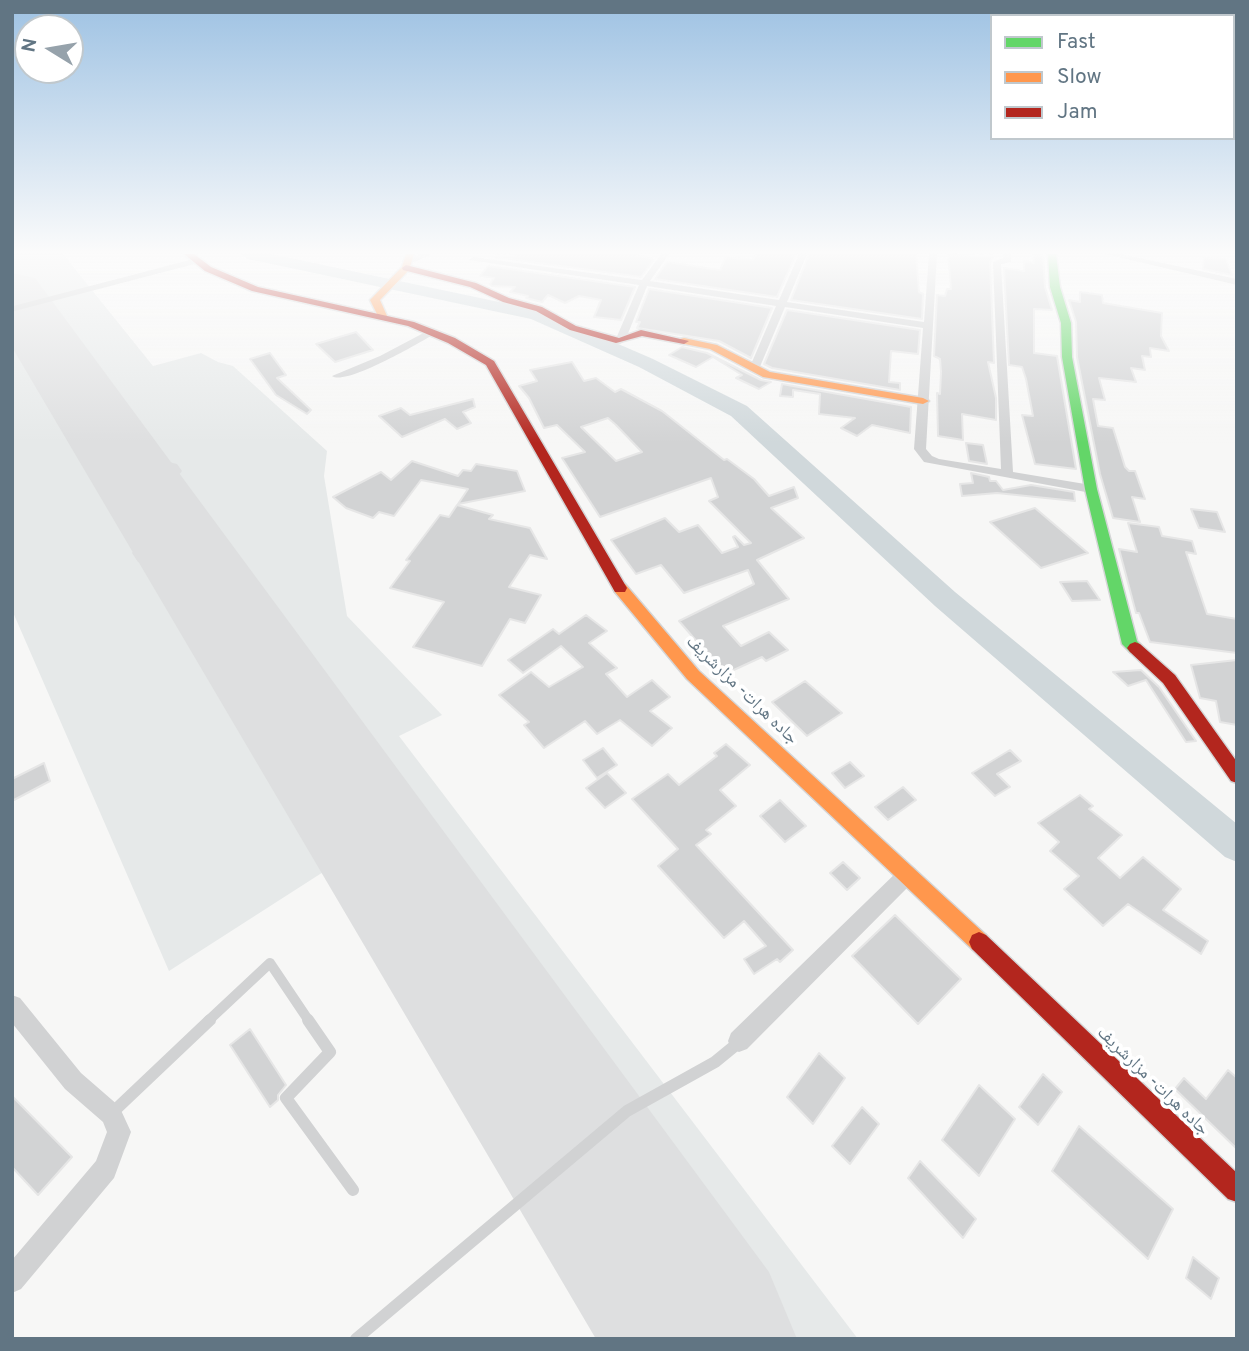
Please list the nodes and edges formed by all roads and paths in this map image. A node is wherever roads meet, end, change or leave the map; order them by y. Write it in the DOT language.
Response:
graph roads {
  1 [pos="386,317"];
  2 [pos="553,317"];
  3 [pos="630,317"];
  4 [pos="774,317"];
  5 [pos="864,317"];
  6 [pos="929,317"];
  7 [pos="1000,317"];
  8 [pos="1064,317"];
  9 [pos="928,326"];
  10 [pos="433,331"];
  11 [pos="620,341"];
  12 [pos="754,369"];
  13 [pos="337,376"];
  14 [pos="923,401"];
  15 [pos="1007,475"];
  16 [pos="1091,489"];
  17 [pos="1237,776"];
  18 [pos="908,874"];
  19 [pos="12,1006"];
  20 [pos="739,1041"];
  21 [pos="111,1114"];
  22 [pos="353,1190"];
  23 [pos="1237,1190"];
  24 [pos="12,1280"];
  25 [pos="356,1339"];
  1 -- 10 [label="main road, جاده هرات- مزارشریف"];
  2 -- 11 [label="main road"];
  3 -- 11 [label="street"];
  4 -- 12 [label="street"];
  5 -- 9 [label="street"];
  6 -- 9 [label="street"];
  7 -- 15 [label="street"];
  8 -- 16 [label="main road"];
  9 -- 14 [label="street"];
  10 -- 13 [label="street"];
  10 -- 18 [label="main road, جاده هرات- مزارشریف"];
  11 -- 12 [label="main road"];
  12 -- 14 [label="main road"];
  14 -- 15 [label="street"];
  15 -- 16 [label="street"];
  16 -- 17 [label="main road"];
  18 -- 20 [label="street"];
  18 -- 23 [label="main road, جاده هرات- مزارشریف"];
  19 -- 21 [label="street"];
  20 -- 25 [label="lane"];
  21 -- 22 [label="lane"];
  21 -- 24 [label="street"];
}
